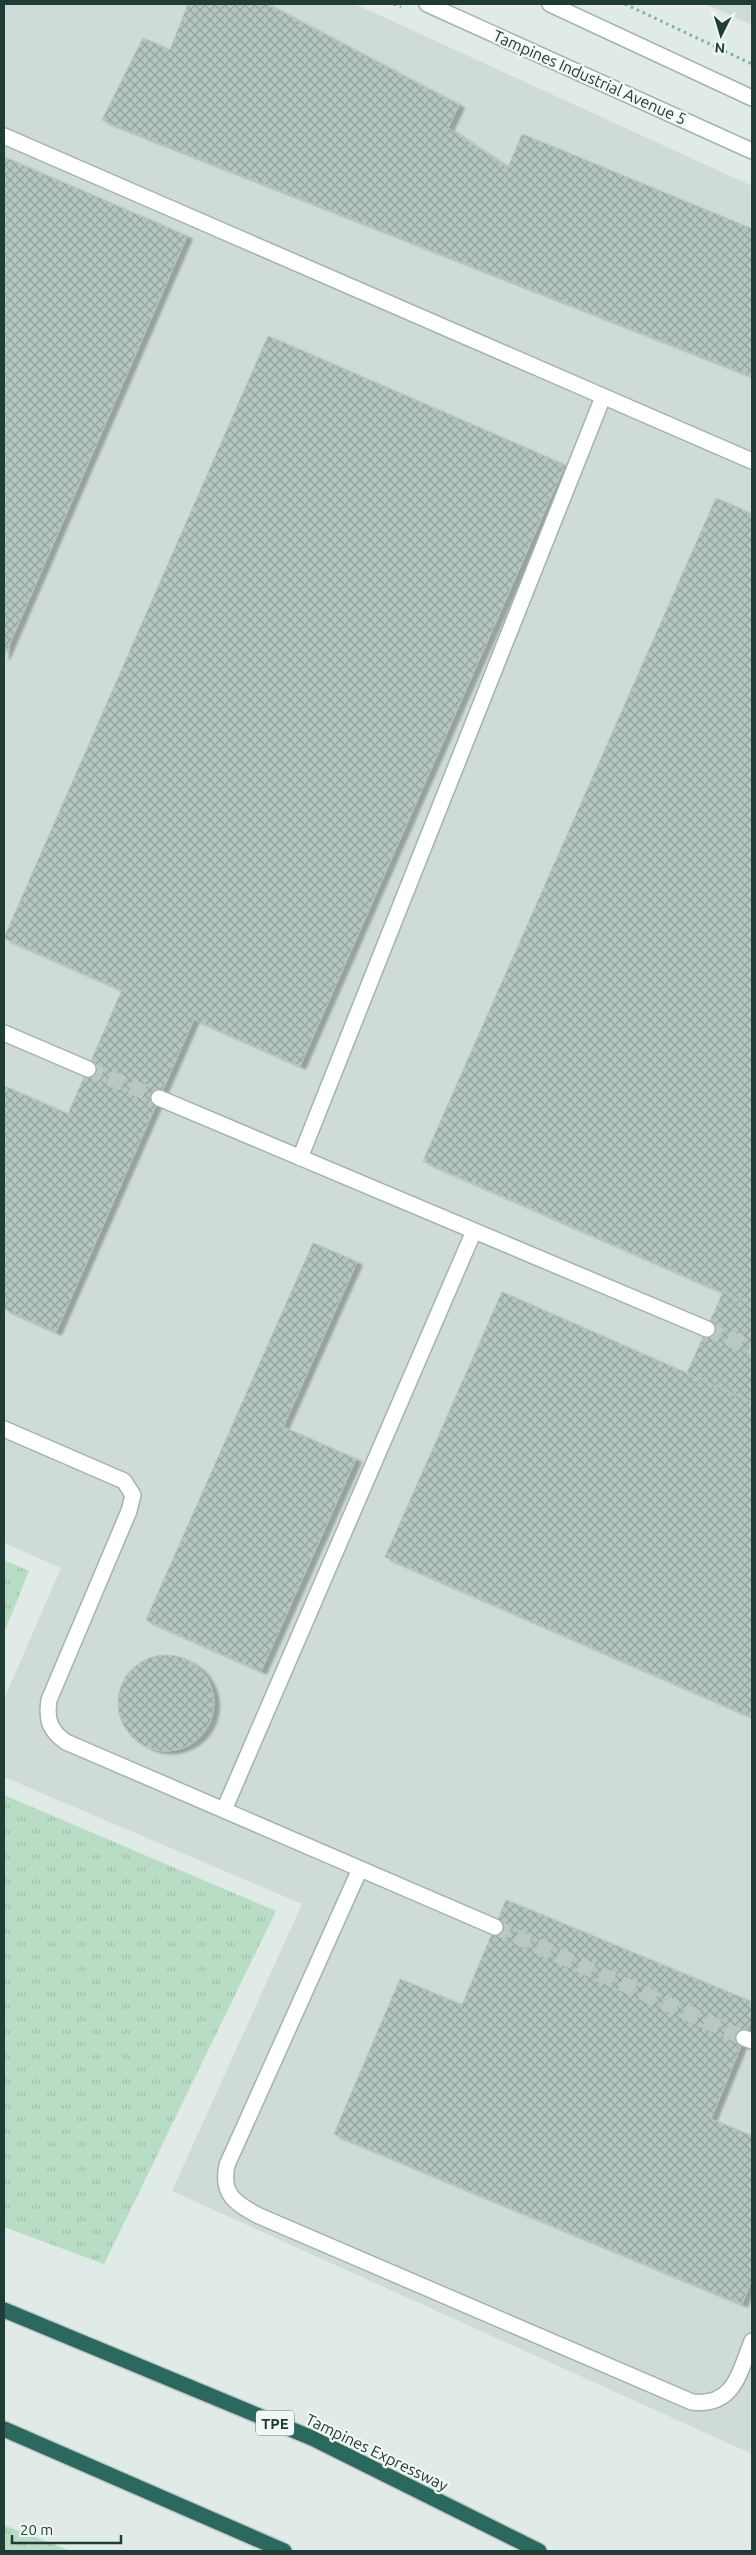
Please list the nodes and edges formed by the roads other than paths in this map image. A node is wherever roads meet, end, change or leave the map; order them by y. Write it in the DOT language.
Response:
graph roads {
  1 [pos="427,4"];
  2 [pos="550,4"];
  3 [pos="752,98"];
  4 [pos="4,136"];
  5 [pos="752,151"];
  6 [pos="603,397"];
  7 [pos="752,461"];
  8 [pos="4,1033"];
  9 [pos="88,1069"];
  10 [pos="159,1098"];
  11 [pos="300,1158"];
  12 [pos="474,1231"];
  13 [pos="707,1329"];
  14 [pos="4,1428"];
  15 [pos="224,1810"];
  16 [pos="360,1869"];
  17 [pos="495,1927"];
  18 [pos="4,2310"];
  19 [pos="752,2341"];
  20 [pos="4,2429"];
  21 [pos="284,2551"];
  22 [pos="539,2551"];
  1 -- 5 [label="street, Tampines Industrial Avenue 5"];
  2 -- 3 [label="street"];
  4 -- 6 [label="street"];
  6 -- 7 [label="street"];
  6 -- 11 [label="street"];
  8 -- 9 [label="street"];
  10 -- 11 [label="street"];
  11 -- 12 [label="street"];
  12 -- 13 [label="street"];
  12 -- 15 [label="street"];
  14 -- 15 [label="street"];
  15 -- 16 [label="street"];
  16 -- 17 [label="street"];
  16 -- 19 [label="street"];
  18 -- 22 [label="highway, Tampines Expressway / TPE"];
  20 -- 21 [label="highway"];
}
